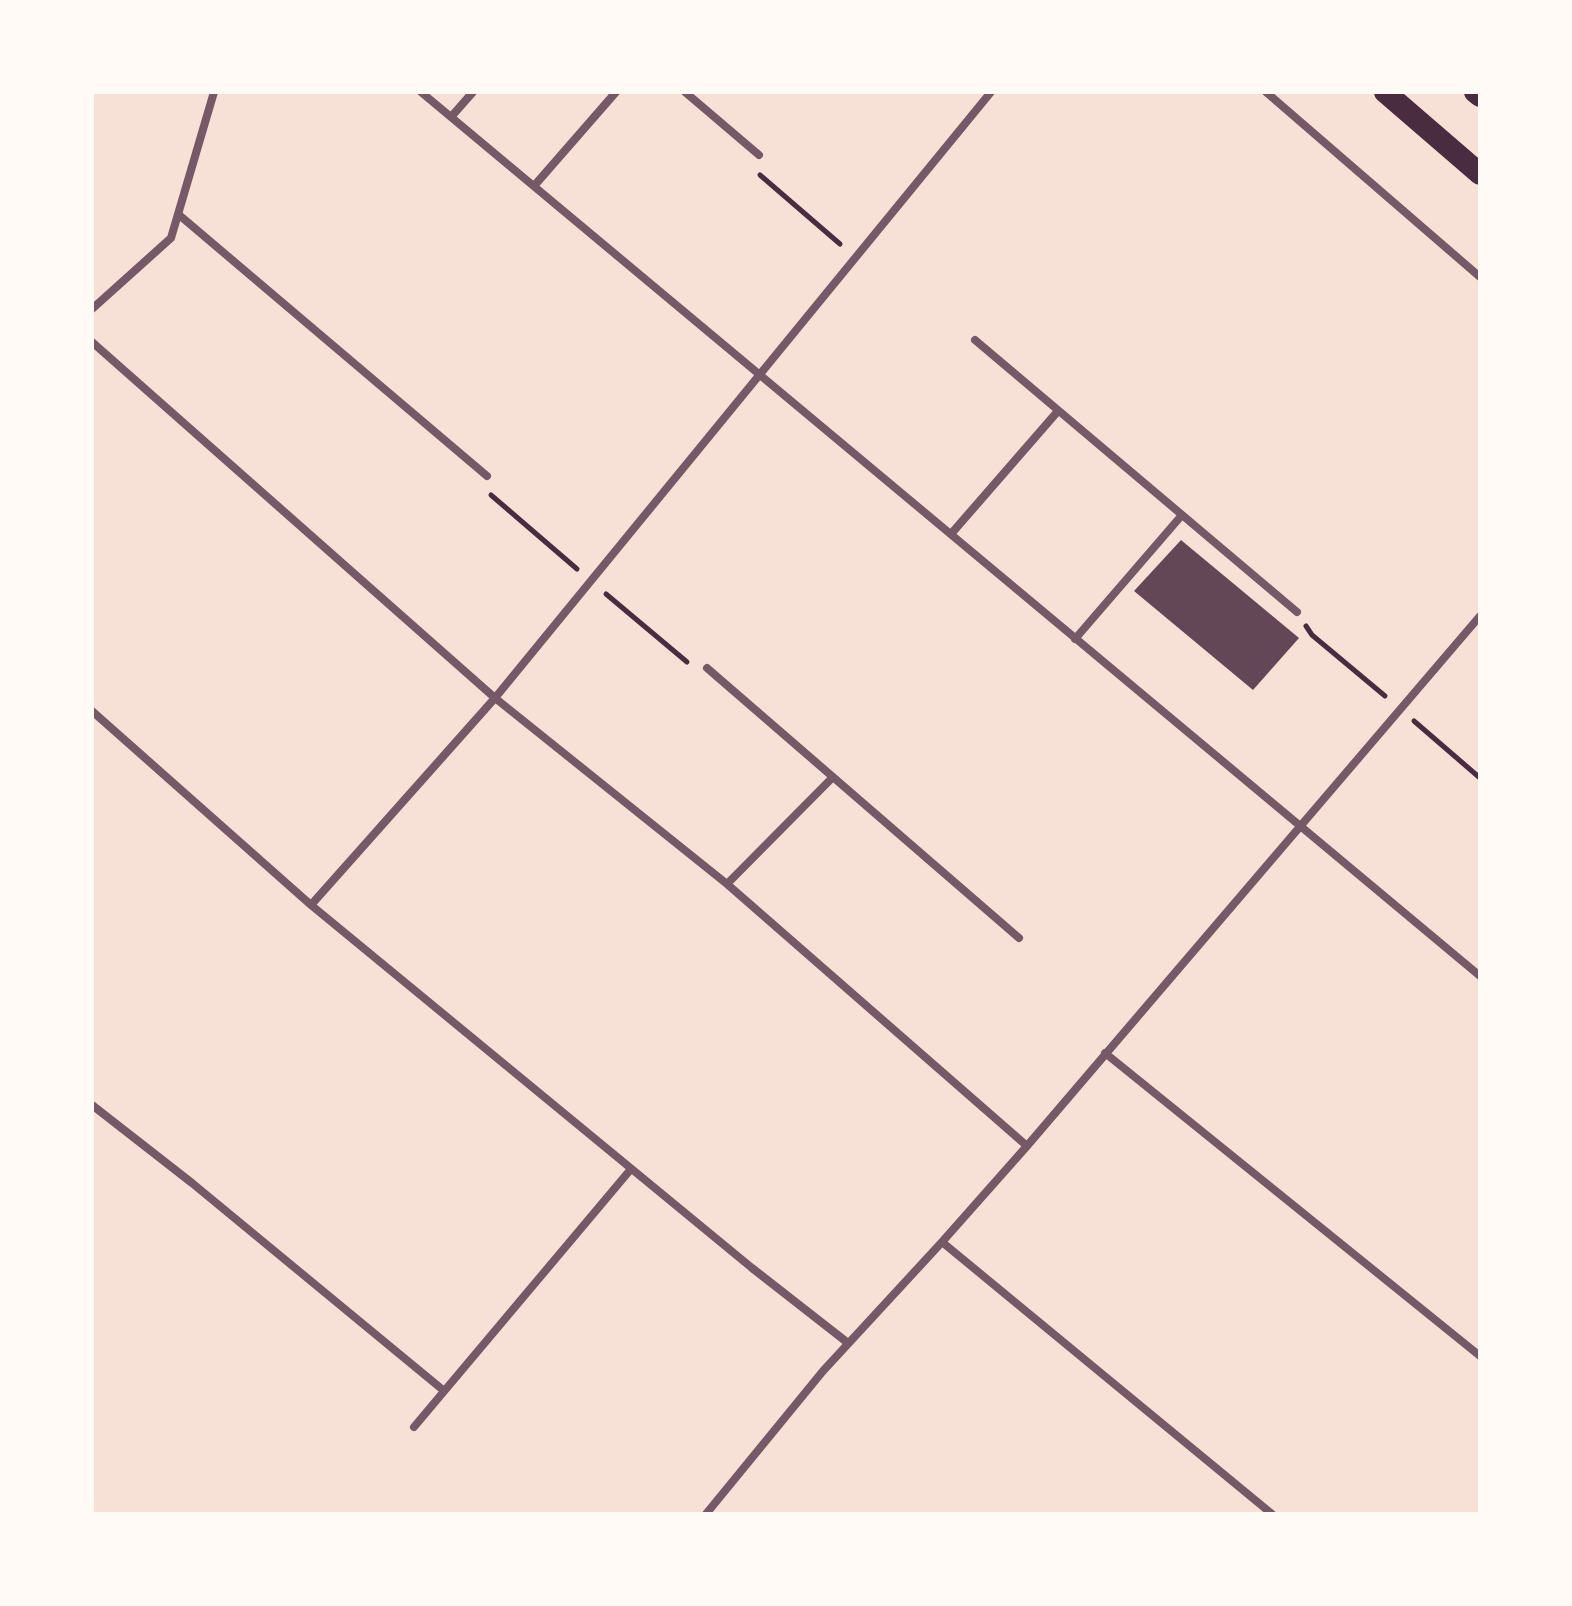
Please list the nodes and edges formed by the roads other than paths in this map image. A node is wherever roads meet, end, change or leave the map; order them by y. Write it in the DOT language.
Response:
graph roads {
  1 [pos="214,92"];
  2 [pos="421,92"];
  3 [pos="473,92"];
  4 [pos="616,92"];
  5 [pos="685,92"];
  6 [pos="991,92"];
  7 [pos="1266,92"];
  8 [pos="1385,92"];
  9 [pos="1475,92"];
  10 [pos="1480,96"];
  11 [pos="451,117"];
  12 [pos="759,155"];
  13 [pos="1480,174"];
  14 [pos="534,186"];
  15 [pos="178,214"];
  16 [pos="1480,277"];
  17 [pos="92,309"];
  18 [pos="975,340"];
  19 [pos="92,342"];
  20 [pos="761,375"];
  21 [pos="1058,411"];
  22 [pos="487,476"];
  23 [pos="1182,515"];
  24 [pos="951,534"];
  25 [pos="1297,612"];
  26 [pos="1480,616"];
  27 [pos="1075,639"];
  28 [pos="707,668"];
  29 [pos="495,698"];
  30 [pos="92,711"];
  31 [pos="833,777"];
  32 [pos="1299,827"];
  33 [pos="727,884"];
  34 [pos="311,905"];
  35 [pos="1019,938"];
  36 [pos="1480,976"];
  37 [pos="1105,1053"];
  38 [pos="92,1105"];
  39 [pos="1027,1146"];
  40 [pos="631,1169"];
  41 [pos="942,1242"];
  42 [pos="848,1343"];
  43 [pos="1480,1356"];
  44 [pos="443,1390"];
  45 [pos="414,1427"];
  46 [pos="706,1514"];
  47 [pos="1272,1514"];
  1 -- 15 [label="street"];
  2 -- 11 [label="street"];
  3 -- 11 [label="street"];
  4 -- 14 [label="street"];
  5 -- 12 [label="street"];
  6 -- 20 [label="street"];
  7 -- 16 [label="street"];
  8 -- 13 [label="highway"];
  9 -- 10 [label="highway"];
  11 -- 14 [label="street"];
  14 -- 20 [label="street"];
  15 -- 17 [label="street"];
  15 -- 22 [label="street"];
  18 -- 21 [label="street"];
  19 -- 29 [label="street"];
  20 -- 24 [label="street"];
  20 -- 29 [label="street"];
  21 -- 23 [label="street"];
  21 -- 24 [label="street"];
  23 -- 25 [label="street"];
  23 -- 27 [label="street"];
  24 -- 27 [label="street"];
  26 -- 32 [label="street"];
  27 -- 32 [label="street"];
  28 -- 31 [label="street"];
  29 -- 33 [label="street"];
  29 -- 34 [label="street"];
  30 -- 34 [label="street"];
  31 -- 33 [label="street"];
  31 -- 35 [label="street"];
  32 -- 36 [label="street"];
  32 -- 37 [label="street"];
  33 -- 39 [label="street"];
  34 -- 40 [label="street"];
  37 -- 39 [label="street"];
  37 -- 43 [label="street"];
  38 -- 44 [label="street"];
  39 -- 41 [label="street"];
  40 -- 42 [label="street"];
  40 -- 44 [label="street"];
  41 -- 42 [label="street"];
  41 -- 47 [label="street"];
  42 -- 46 [label="street"];
  44 -- 45 [label="street"];
}
